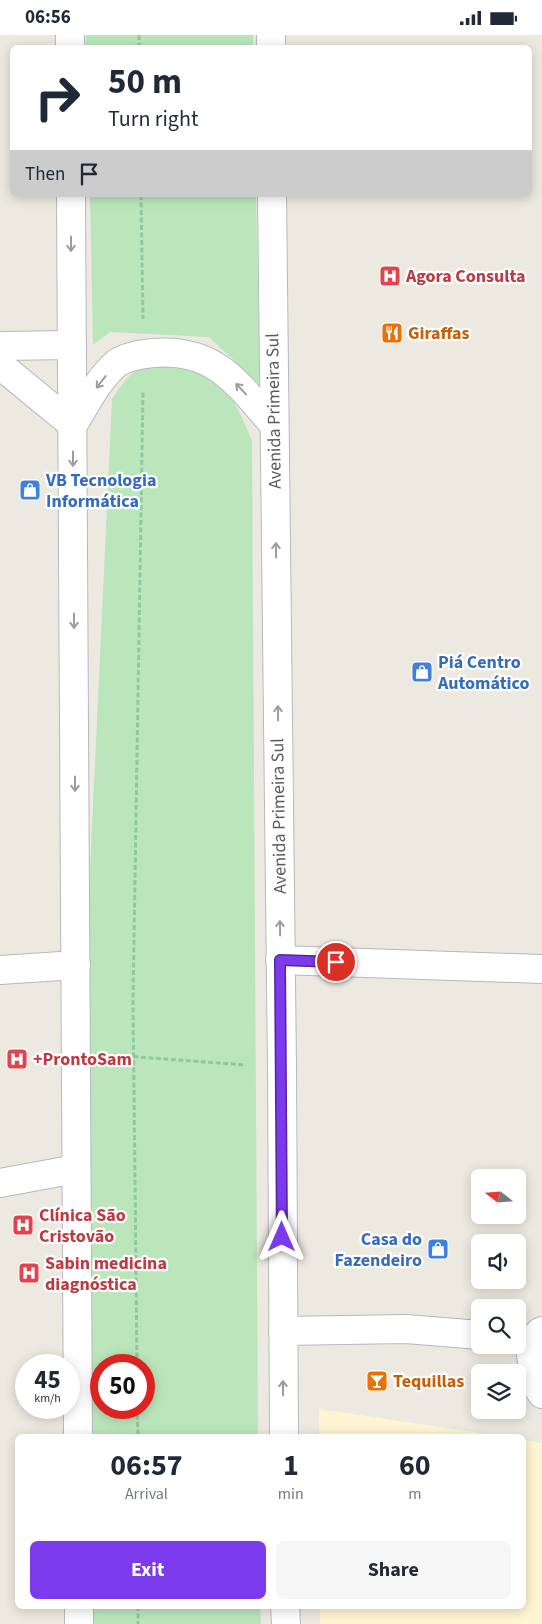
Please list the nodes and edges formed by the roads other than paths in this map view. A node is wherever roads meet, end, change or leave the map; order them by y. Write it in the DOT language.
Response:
graph roads {
  1 [pos="71,197"];
  2 [pos="272,197"];
  3 [pos="72,345"];
  4 [pos="0,346"];
  5 [pos="0,365"];
  6 [pos="73,425"];
  7 [pos="274,425"];
  8 [pos="280,960"];
  9 [pos="76,965"];
  10 [pos="542,969"];
  11 [pos="0,970"];
  12 [pos="76,1169"];
  13 [pos="0,1183"];
  14 [pos="283,1331"];
  15 [pos="471,1334"];
  16 [pos="530,1339"];
  17 [pos="542,1394"];
  18 [pos="78,1434"];
  19 [pos="284,1434"];
  20 [pos="79,1609"];
  21 [pos="285,1609"];
  22 [pos="80,1624"];
  23 [pos="286,1624"];
  1 -- 3 [label="main road, one-way"];
  2 -- 7 [label="main road, Avenida Primeira Sul"];
  3 -- 4 [label="main road"];
  3 -- 6 [label="main road"];
  5 -- 6 [label="main road"];
  7 -- 6 [label="main road, one-way"];
  6 -- 9 [label="main road, one-way"];
  8 -- 7 [label="main road, Avenida Primeira Sul, one-way"];
  8 -- 10 [label="main road"];
  8 -- 14 [label="main road, Avenida Primeira Sul"];
  9 -- 11 [label="main road"];
  9 -- 12 [label="main road"];
  12 -- 13 [label="main road"];
  12 -- 18 [label="main road"];
  14 -- 15 [label="main road"];
  19 -- 14 [label="main road, Avenida Primeira Sul, one-way"];
  16 -- 17 [label="main road"];
  20 -- 22 [label="main road"];
  21 -- 23 [label="main road"];
}
